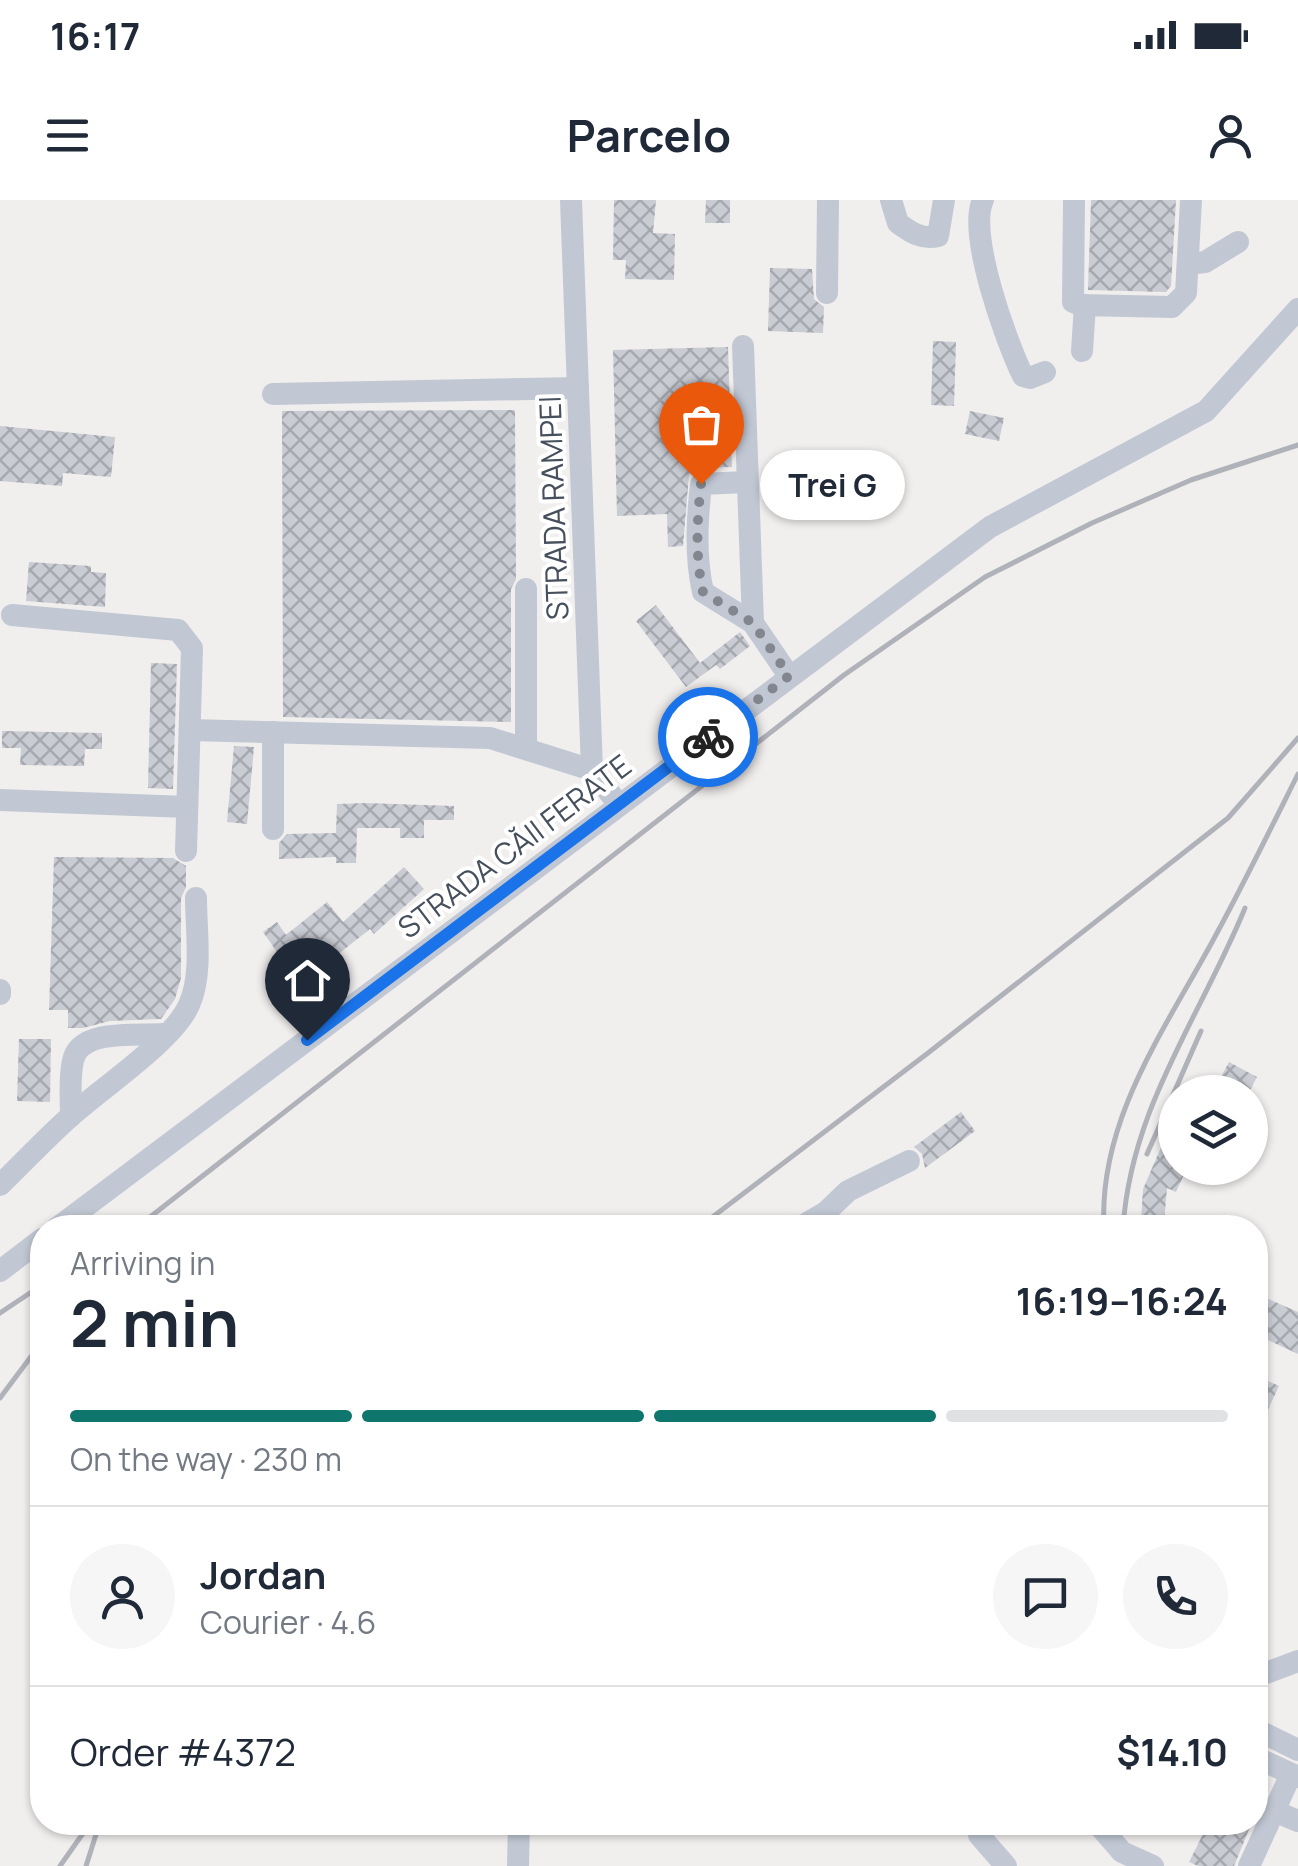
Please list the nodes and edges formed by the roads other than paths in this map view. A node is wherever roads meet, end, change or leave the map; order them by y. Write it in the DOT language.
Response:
graph roads {
  1 [pos="571,200"];
  2 [pos="828,200"];
  3 [pos="892,200"];
  4 [pos="944,200"];
  5 [pos="983,200"];
  6 [pos="1074,200"];
  7 [pos="1191,200"];
  8 [pos="1238,242"];
  9 [pos="1188,264"];
  10 [pos="827,293"];
  11 [pos="1085,306"];
  12 [pos="1298,308"];
  13 [pos="743,346"];
  14 [pos="1082,352"];
  15 [pos="1045,372"];
  16 [pos="578,388"];
  17 [pos="273,394"];
  18 [pos="747,482"];
  19 [pos="526,589"];
  20 [pos="12,615"];
  21 [pos="753,623"];
  22 [pos="789,676"];
  23 [pos="190,730"];
  24 [pos="273,732"];
  25 [pos="526,748"];
  26 [pos="592,770"];
  27 [pos="0,800"];
  28 [pos="619,805"];
  29 [pos="187,807"];
  30 [pos="273,829"];
  31 [pos="186,851"];
  32 [pos="196,898"];
  33 [pos="163,1034"];
  34 [pos="71,1116"];
  35 [pos="909,1161"];
  36 [pos="0,1185"];
  37 [pos="74,1215"];
  38 [pos="821,1215"];
  39 [pos="30,1247"];
  40 [pos="0,1270"];
  41 [pos="1298,1661"];
  42 [pos="1268,1671"];
  43 [pos="1268,1735"];
  44 [pos="1298,1750"];
  45 [pos="1268,1763"];
  46 [pos="1294,1776"];
  47 [pos="1274,1810"];
  48 [pos="1298,1821"];
  49 [pos="1268,1823"];
  50 [pos="519,1835"];
  51 [pos="979,1835"];
  52 [pos="1107,1835"];
  53 [pos="1262,1835"];
  54 [pos="518,1866"];
  55 [pos="1006,1866"];
  56 [pos="1153,1866"];
  57 [pos="1248,1866"];
  1 -- 16 [label="street, STRADA RAMPEI"];
  2 -- 10 [label="street"];
  3 -- 4 [label="street"];
  5 -- 15 [label="street"];
  6 -- 11 [label="street"];
  7 -- 9 [label="street"];
  8 -- 9 [label="street"];
  9 -- 11 [label="street"];
  11 -- 14 [label="street"];
  12 -- 22 [label="street, STRADA CĂII FERATE"];
  13 -- 18 [label="street"];
  16 -- 17 [label="street"];
  16 -- 26 [label="street, STRADA RAMPEI"];
  18 -- 21 [label="street"];
  18 -- 21 [label="street"];
  19 -- 25 [label="street"];
  20 -- 23 [label="street"];
  21 -- 22 [label="street"];
  22 -- 28 [label="street, STRADA CĂII FERATE"];
  23 -- 24 [label="street"];
  23 -- 29 [label="street"];
  24 -- 25 [label="street"];
  24 -- 30 [label="street"];
  25 -- 26 [label="street"];
  26 -- 28 [label="street"];
  27 -- 29 [label="street"];
  28 -- 37 [label="street, STRADA CĂII FERATE"];
  29 -- 31 [label="street"];
  32 -- 33 [label="street"];
  33 -- 34 [label="street"];
  33 -- 34 [label="street"];
  34 -- 36 [label="street"];
  35 -- 38 [label="street"];
  39 -- 40 [label="street"];
  41 -- 42 [label="street"];
  43 -- 44 [label="street"];
  45 -- 46 [label="street"];
  46 -- 47 [label="street"];
  47 -- 48 [label="street"];
  47 -- 49 [label="street"];
  50 -- 54 [label="street"];
  51 -- 55 [label="street"];
  52 -- 56 [label="street"];
  53 -- 57 [label="street"];
}
